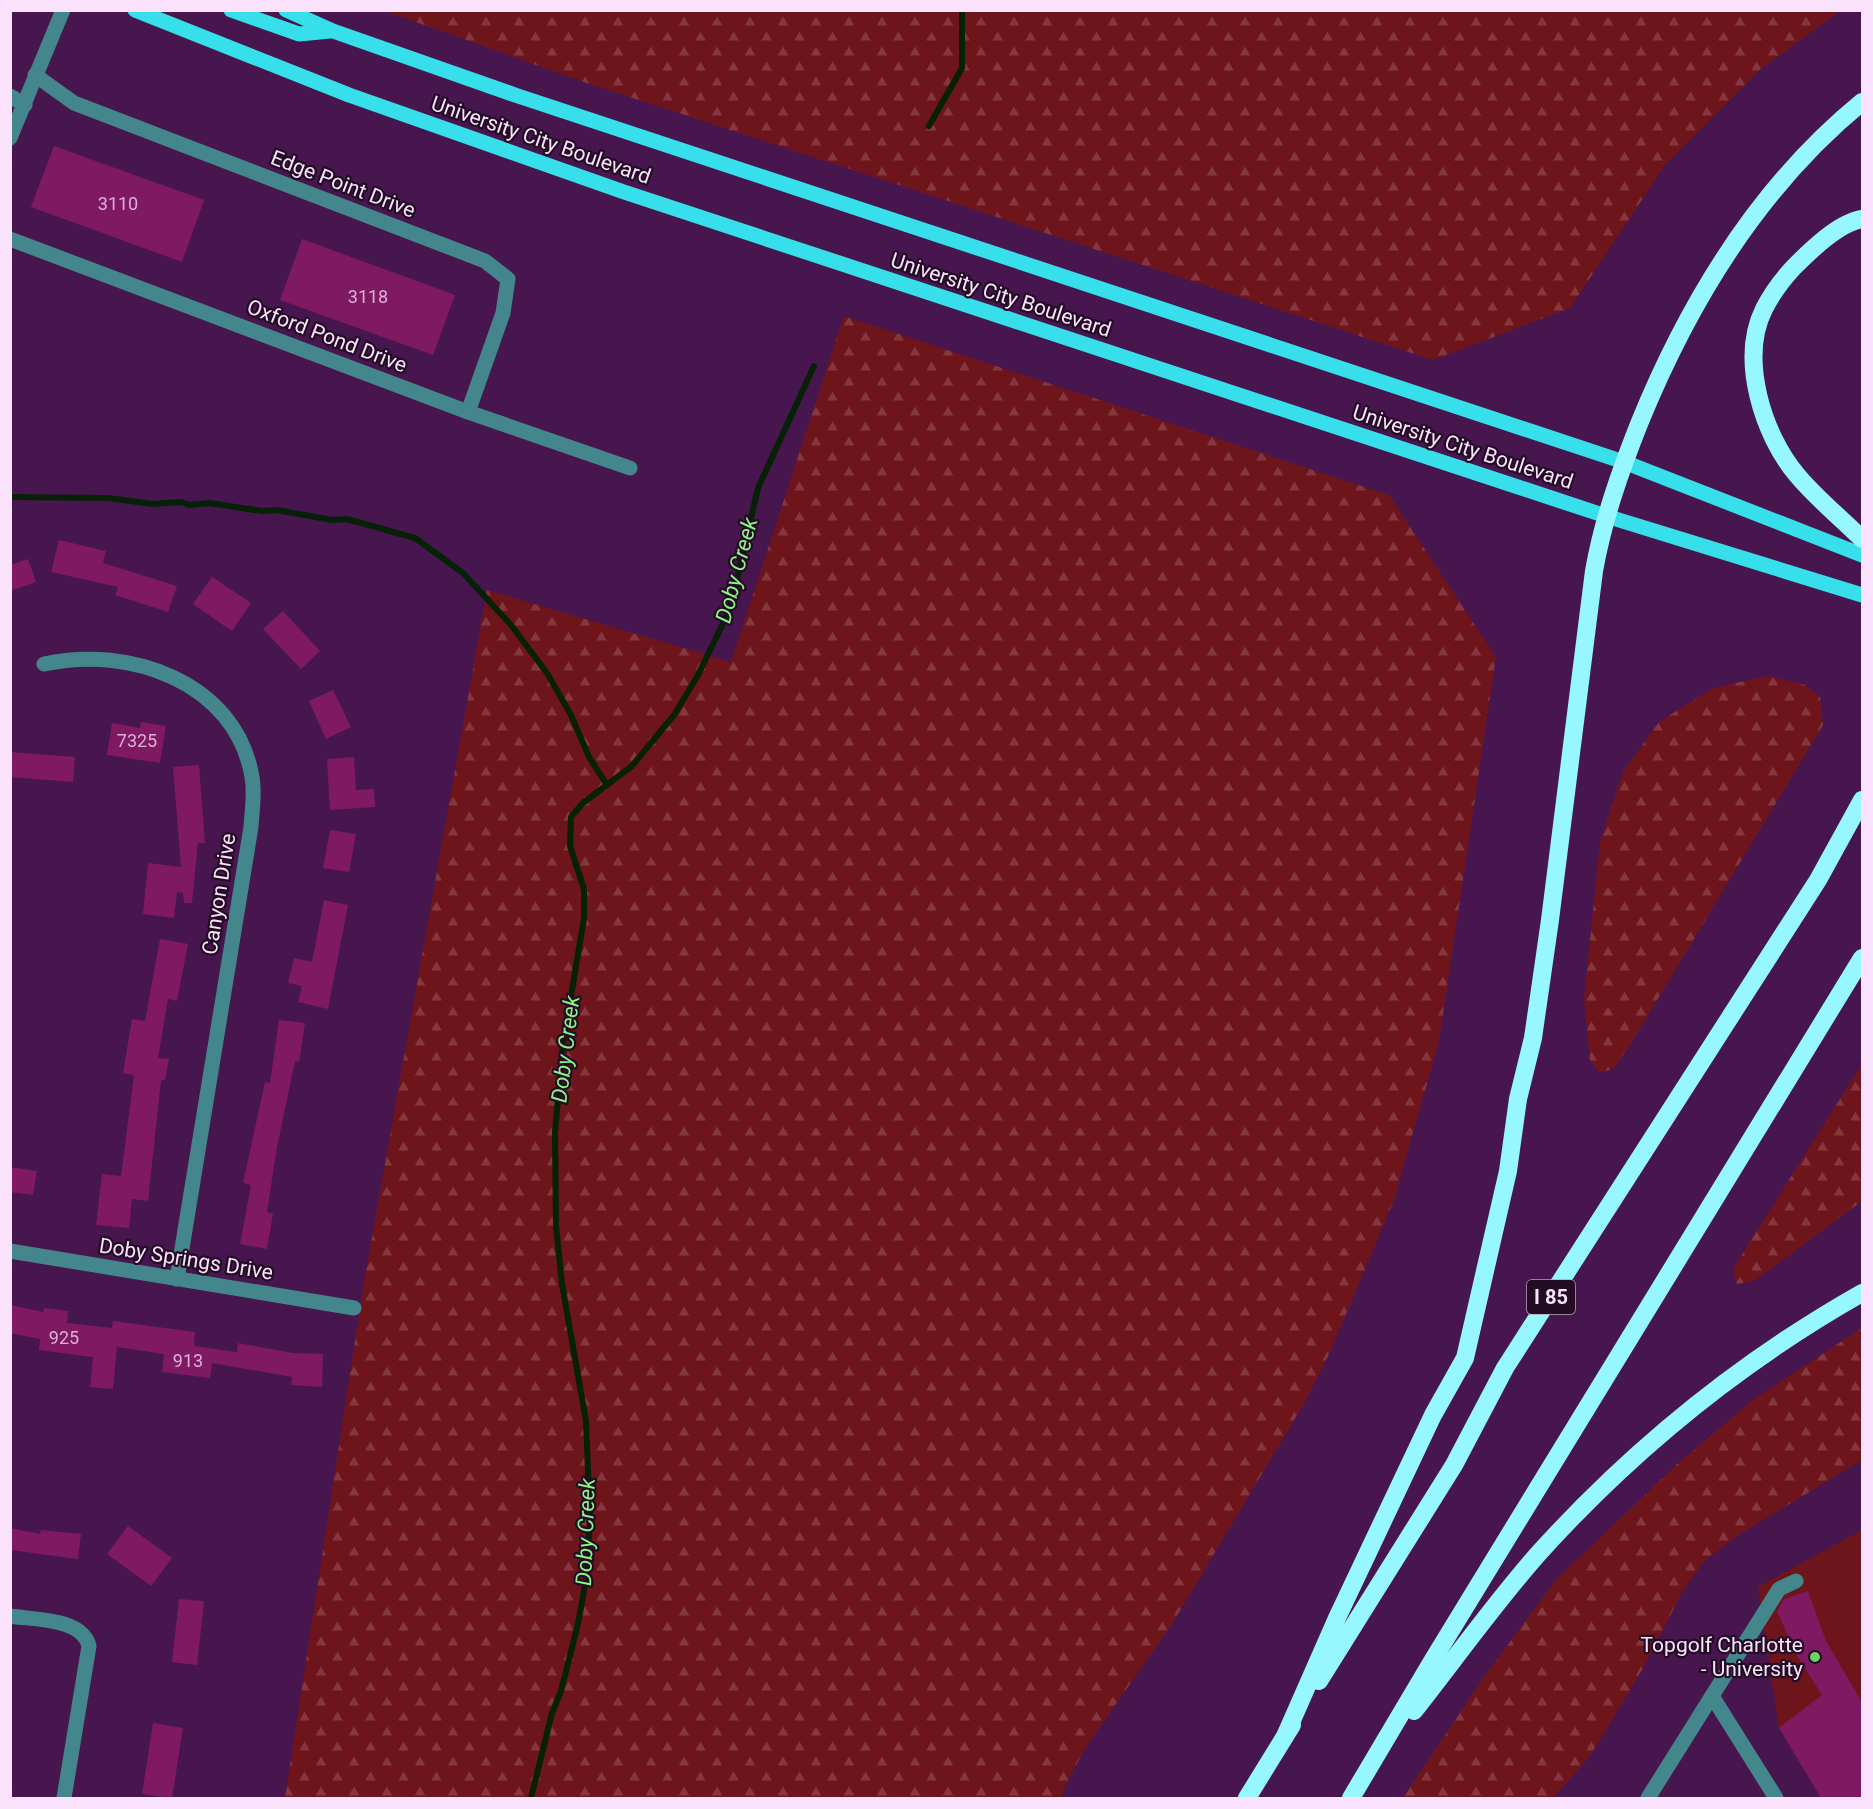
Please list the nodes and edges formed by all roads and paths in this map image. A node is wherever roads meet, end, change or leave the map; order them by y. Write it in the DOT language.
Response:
graph roads {
  1 [pos="63,10"];
  2 [pos="135,10"];
  3 [pos="231,10"];
  4 [pos="286,10"];
  5 [pos="333,31"];
  6 [pos="35,75"];
  7 [pos="10,96"];
  8 [pos="1863,102"];
  9 [pos="25,105"];
  10 [pos="10,138"];
  11 [pos="1863,219"];
  12 [pos="10,239"];
  13 [pos="468,412"];
  14 [pos="1624,462"];
  15 [pos="630,468"];
  16 [pos="1606,516"];
  17 [pos="1863,538"];
  18 [pos="1863,555"];
  19 [pos="1863,595"];
  20 [pos="44,664"];
  21 [pos="1863,800"];
  22 [pos="1863,958"];
  23 [pos="10,1251"];
  24 [pos="177,1279"];
  25 [pos="1863,1293"];
  26 [pos="354,1308"];
  27 [pos="1797,1581"];
  28 [pos="10,1616"];
  29 [pos="1712,1696"];
  30 [pos="1286,1734"];
  31 [pos="1371,1764"];
  32 [pos="63,1798"];
  33 [pos="1247,1798"];
  34 [pos="1351,1798"];
  35 [pos="1648,1798"];
  36 [pos="1776,1798"];
  1 -- 6 [label="street"];
  2 -- 16 [label="main road, University City Boulevard"];
  3 -- 5 [label="main road"];
  4 -- 5 [label="main road, University City Boulevard"];
  5 -- 14 [label="main road, University City Boulevard"];
  6 -- 9 [label="street"];
  6 -- 13 [label="street, Edge Point Drive"];
  7 -- 9 [label="street"];
  8 -- 14 [label="highway"];
  9 -- 10 [label="street"];
  11 -- 17 [label="highway"];
  12 -- 13 [label="street, Oxford Pond Drive"];
  13 -- 15 [label="street, Oxford Pond Drive"];
  14 -- 16 [label="highway"];
  14 -- 18 [label="main road, University City Boulevard"];
  16 -- 19 [label="main road, University City Boulevard"];
  16 -- 30 [label="highway"];
  20 -- 24 [label="street, Canyon Drive"];
  21 -- 30 [label="highway, I 85"];
  22 -- 31 [label="highway"];
  23 -- 24 [label="street, Doby Springs Drive"];
  24 -- 26 [label="street, Doby Springs Drive"];
  25 -- 31 [label="highway"];
  27 -- 29 [label="street"];
  28 -- 32 [label="street"];
  29 -- 35 [label="street"];
  29 -- 36 [label="street"];
  30 -- 33 [label="highway, I 85"];
  31 -- 34 [label="highway"];
}
